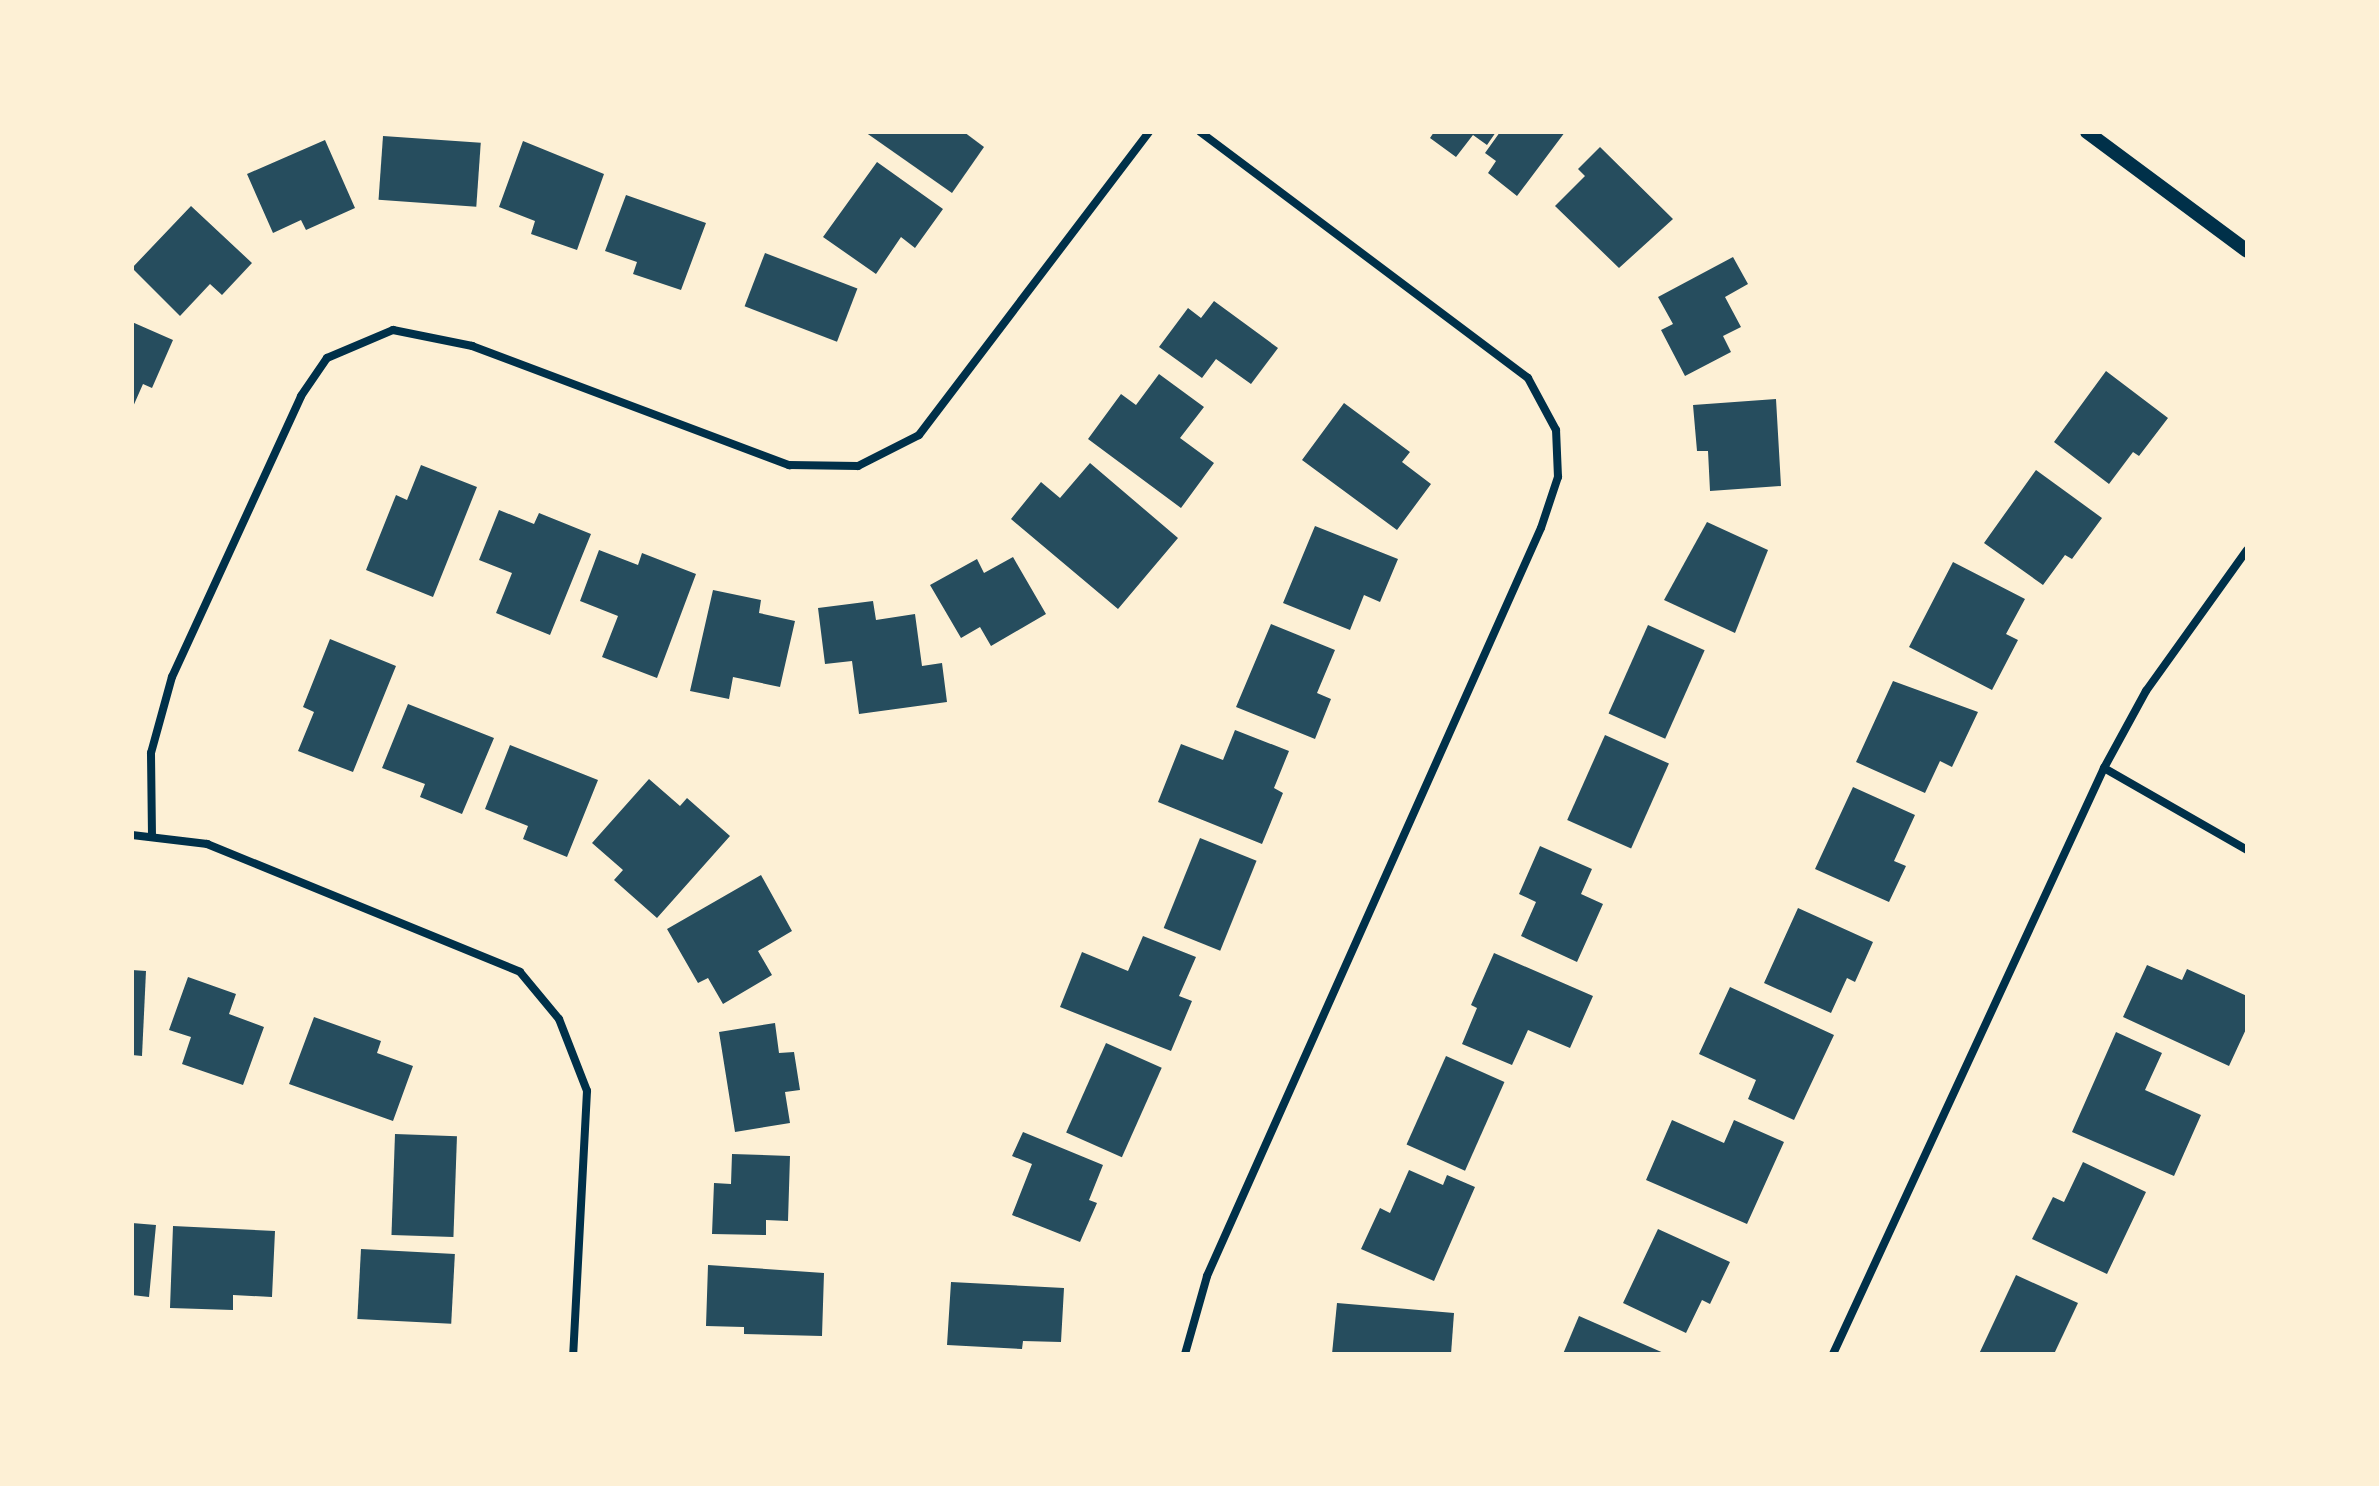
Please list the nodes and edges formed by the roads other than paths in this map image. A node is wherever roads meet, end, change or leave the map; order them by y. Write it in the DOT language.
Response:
graph roads {
  1 [pos="1149,132"];
  2 [pos="1200,132"];
  3 [pos="2087,132"];
  4 [pos="2247,251"];
  5 [pos="2247,550"];
  6 [pos="2104,768"];
  7 [pos="132,835"];
  8 [pos="152,836"];
  9 [pos="2247,850"];
  10 [pos="573,1354"];
  11 [pos="1185,1354"];
  12 [pos="1833,1354"];
  1 -- 8 [label="street"];
  2 -- 11 [label="street"];
  3 -- 4 [label="street"];
  5 -- 6 [label="street"];
  6 -- 9 [label="street"];
  6 -- 12 [label="street"];
  7 -- 8 [label="street"];
  8 -- 10 [label="street"];
}
